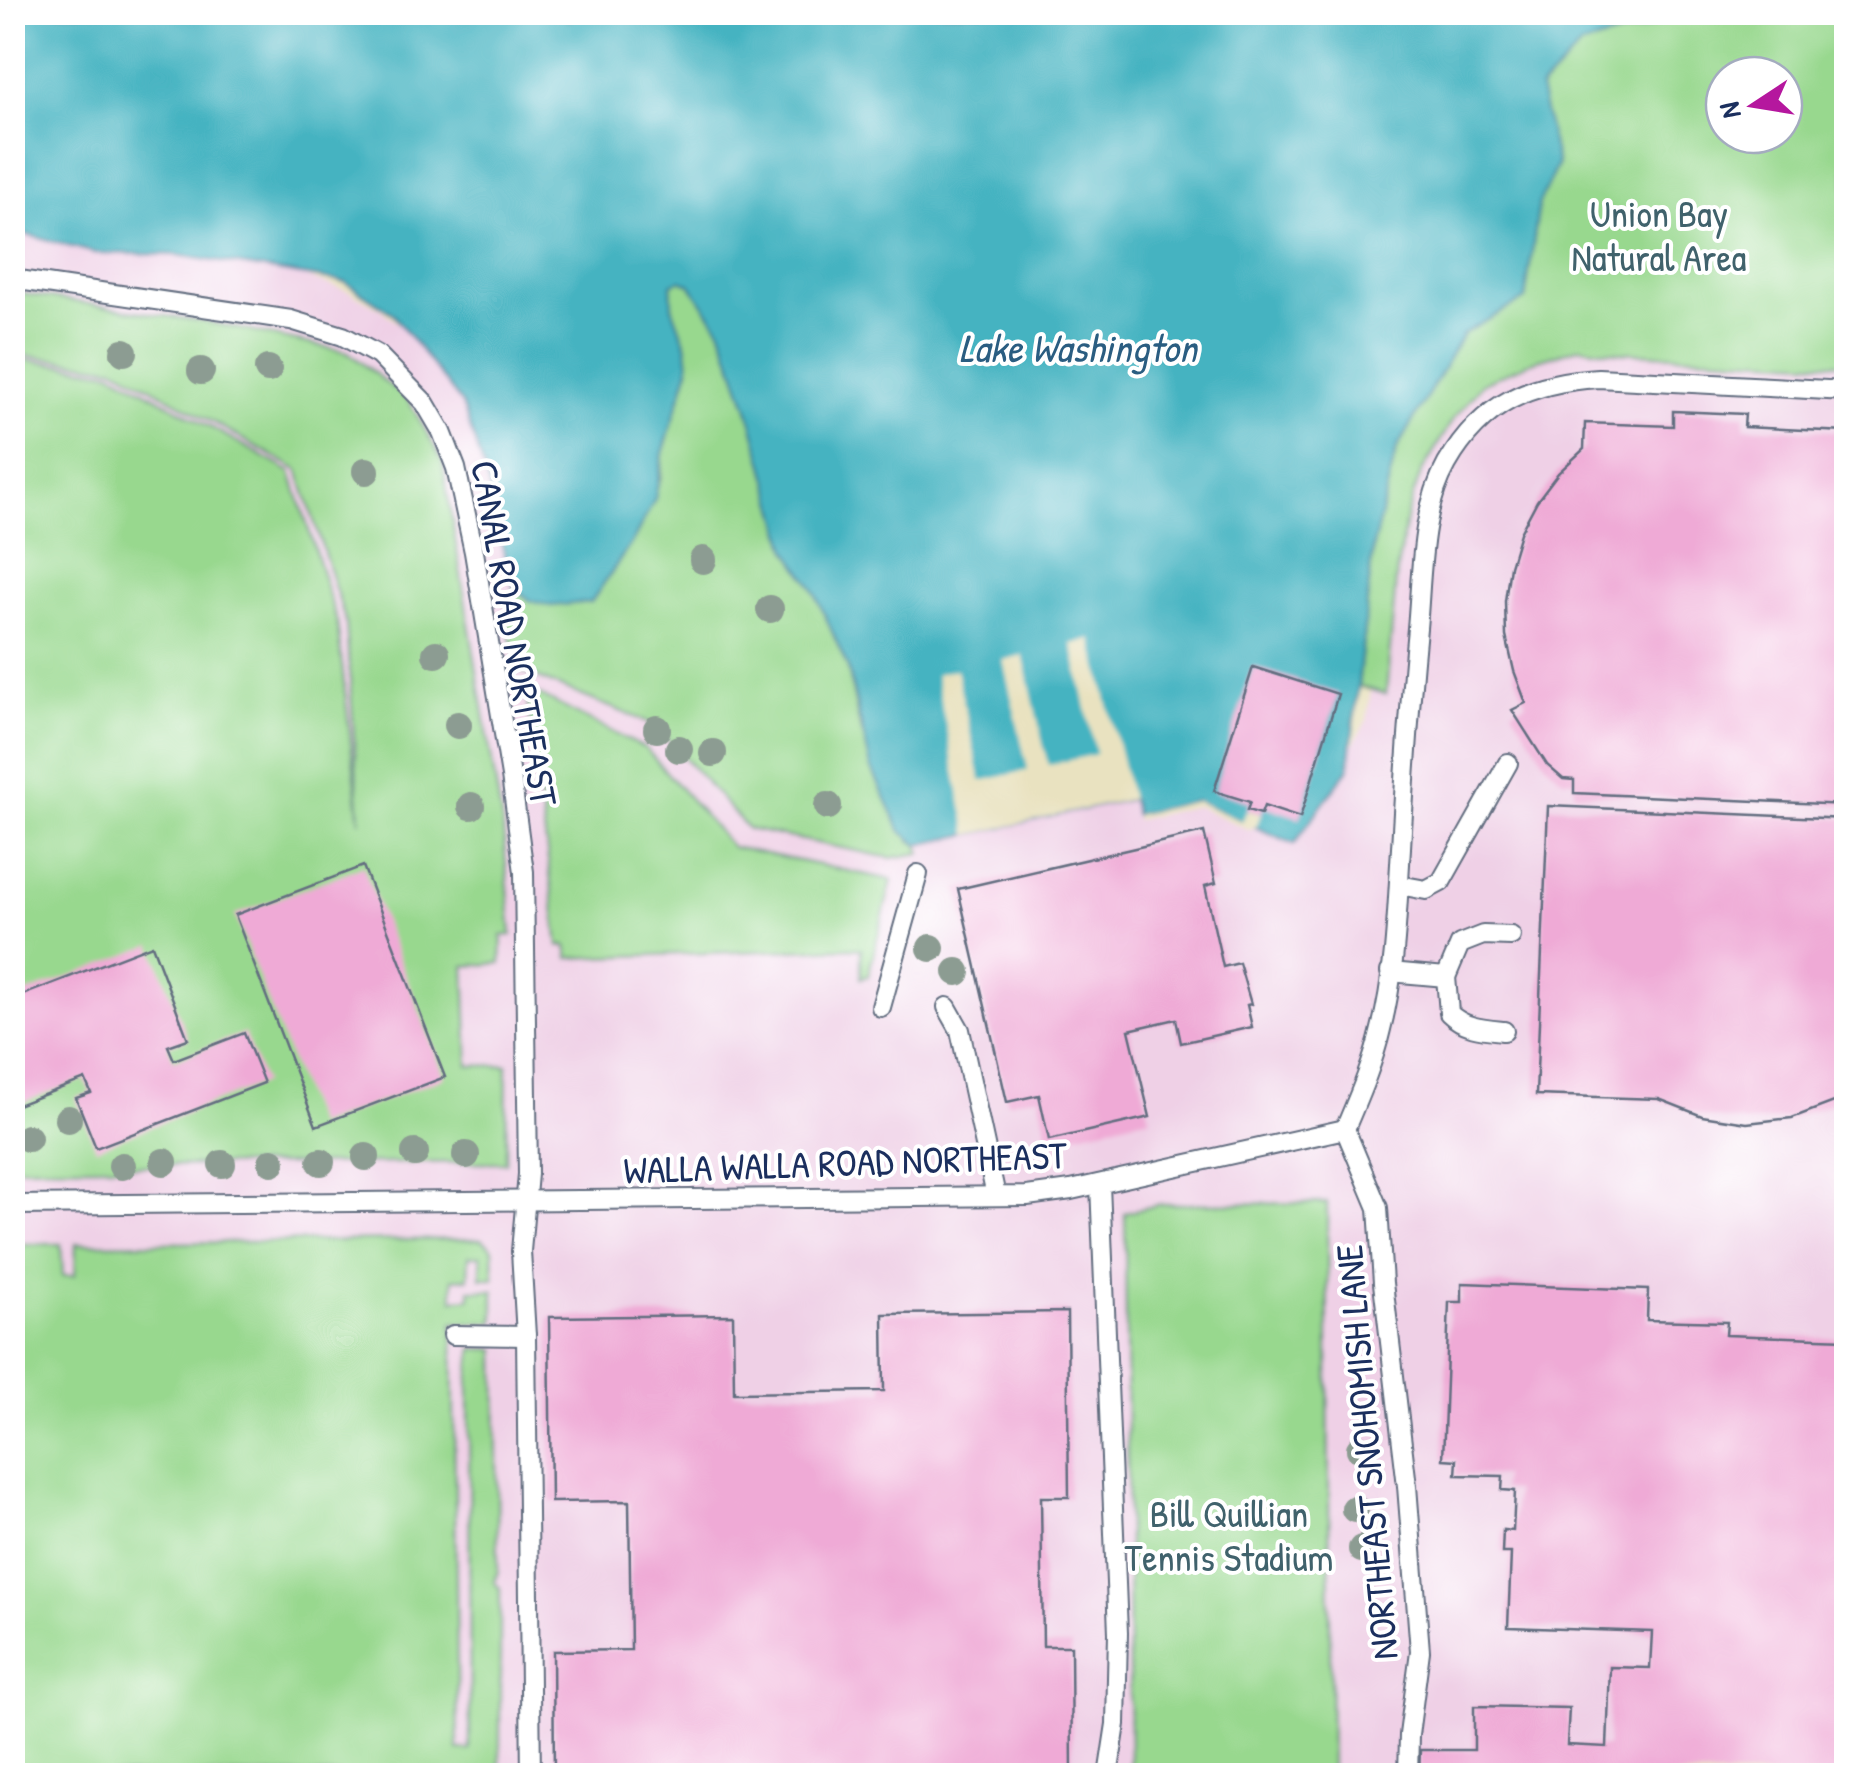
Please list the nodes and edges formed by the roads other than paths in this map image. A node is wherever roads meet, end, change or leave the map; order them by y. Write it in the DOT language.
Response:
graph roads {
  1 [pos="12,279"];
  2 [pos="1846,391"];
  3 [pos="1508,763"];
  4 [pos="918,874"];
  5 [pos="1398,885"];
  6 [pos="1512,936"];
  7 [pos="1390,972"];
  8 [pos="1446,977"];
  9 [pos="947,1006"];
  10 [pos="880,1007"];
  11 [pos="1504,1031"];
  12 [pos="1344,1129"];
  13 [pos="1100,1184"];
  14 [pos="996,1196"];
  15 [pos="528,1202"];
  16 [pos="12,1205"];
  17 [pos="453,1335"];
  18 [pos="526,1336"];
  19 [pos="531,1776"];
  20 [pos="1108,1776"];
  21 [pos="1408,1776"];
  1 -- 15 [label="lane, CANAL ROAD NORTHEAST"];
  2 -- 5 [label="lane"];
  3 -- 5 [label="lane"];
  4 -- 10 [label="lane"];
  5 -- 7 [label="lane"];
  6 -- 8 [label="lane"];
  7 -- 8 [label="lane"];
  7 -- 12 [label="lane"];
  8 -- 11 [label="lane"];
  9 -- 14 [label="lane"];
  12 -- 13 [label="lane, WALLA WALLA ROAD NORTHEAST"];
  12 -- 21 [label="lane, NORTHEAST SNOHOMISH LANE"];
  13 -- 14 [label="lane, WALLA WALLA ROAD NORTHEAST"];
  13 -- 20 [label="lane"];
  14 -- 15 [label="lane, WALLA WALLA ROAD NORTHEAST"];
  15 -- 16 [label="lane, WALLA WALLA ROAD NORTHEAST"];
  15 -- 18 [label="lane, CANAL ROAD NORTHEAST"];
  17 -- 18 [label="lane"];
  18 -- 19 [label="lane, CANAL ROAD NORTHEAST"];
}
